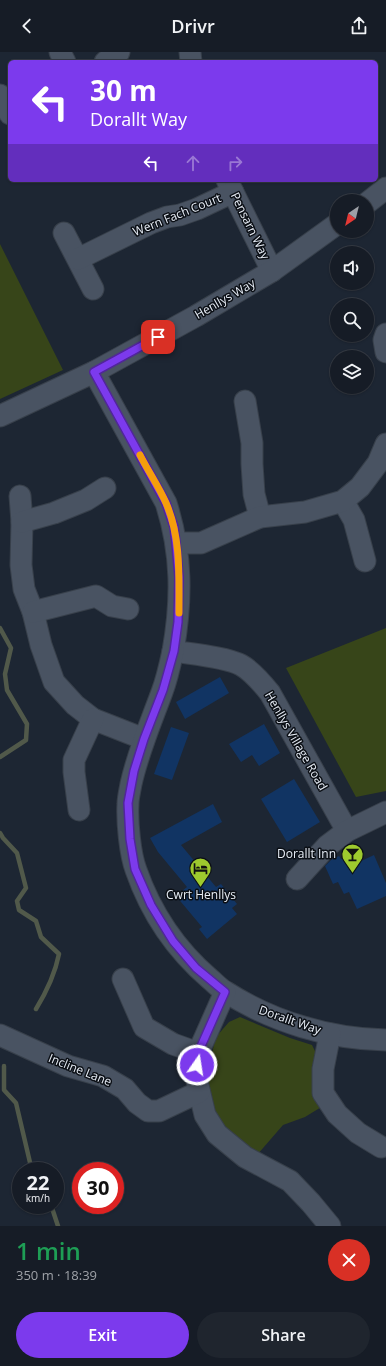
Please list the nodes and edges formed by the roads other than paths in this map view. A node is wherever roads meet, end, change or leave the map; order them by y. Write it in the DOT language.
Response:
graph roads {
  1 [pos="119,52"];
  2 [pos="108,60"];
  3 [pos="0,95"];
  4 [pos="8,110"];
  5 [pos="230,186"];
  6 [pos="386,188"];
  7 [pos="374,197"];
  8 [pos="330,229"];
  9 [pos="64,233"];
  10 [pos="78,259"];
  11 [pos="272,271"];
  12 [pos="93,289"];
  13 [pos="386,334"];
  14 [pos="386,352"];
  15 [pos="94,372"];
  16 [pos="245,401"];
  17 [pos="0,416"];
  18 [pos="386,444"];
  19 [pos="105,488"];
  20 [pos="20,496"];
  21 [pos="343,502"];
  22 [pos="260,517"];
  23 [pos="22,522"];
  24 [pos="176,544"];
  25 [pos="365,561"];
  26 [pos="128,608"];
  27 [pos="33,612"];
  28 [pos="174,651"];
  29 [pos="93,719"];
  30 [pos="144,739"];
  31 [pos="79,810"];
  32 [pos="386,812"];
  33 [pos="347,831"];
  34 [pos="297,879"];
  35 [pos="123,979"];
  36 [pos="225,992"];
  37 [pos="330,1034"];
  38 [pos="0,1036"];
  39 [pos="386,1040"];
  40 [pos="198,1053"];
  41 [pos="199,1092"];
  42 [pos="381,1147"];
  43 [pos="330,1226"];
  1 -- 2 [label="street"];
  3 -- 4 [label="street"];
  5 -- 10 [label="street, Wern Fach Court"];
  5 -- 11 [label="street, Pensarn Way"];
  6 -- 7 [label="street"];
  8 -- 11 [label="street, Henllys Way"];
  9 -- 10 [label="street"];
  10 -- 12 [label="street"];
  11 -- 15 [label="street, Henllys Way"];
  13 -- 14 [label="street"];
  15 -- 17 [label="street, Henllys Way"];
  15 -- 24 [label="street"];
  16 -- 22 [label="street"];
  18 -- 21 [label="street"];
  19 -- 23 [label="street"];
  20 -- 23 [label="street"];
  21 -- 22 [label="street"];
  21 -- 25 [label="street"];
  22 -- 24 [label="street"];
  23 -- 27 [label="street"];
  24 -- 28 [label="street"];
  26 -- 27 [label="street"];
  27 -- 29 [label="street"];
  28 -- 30 [label="street, Dorallt Way"];
  28 -- 33 [label="street, Henllys Village Road"];
  29 -- 30 [label="street"];
  29 -- 31 [label="street"];
  30 -- 36 [label="street, Dorallt Way"];
  32 -- 33 [label="street"];
  33 -- 34 [label="street"];
  35 -- 40 [label="street"];
  36 -- 37 [label="street, Dorallt Way"];
  36 -- 40 [label="street"];
  37 -- 39 [label="street, Dorallt Way"];
  37 -- 42 [label="street, Dorallt Way"];
  38 -- 41 [label="street, Incline Lane"];
  40 -- 41 [label="street"];
  41 -- 43 [label="street"];
}
